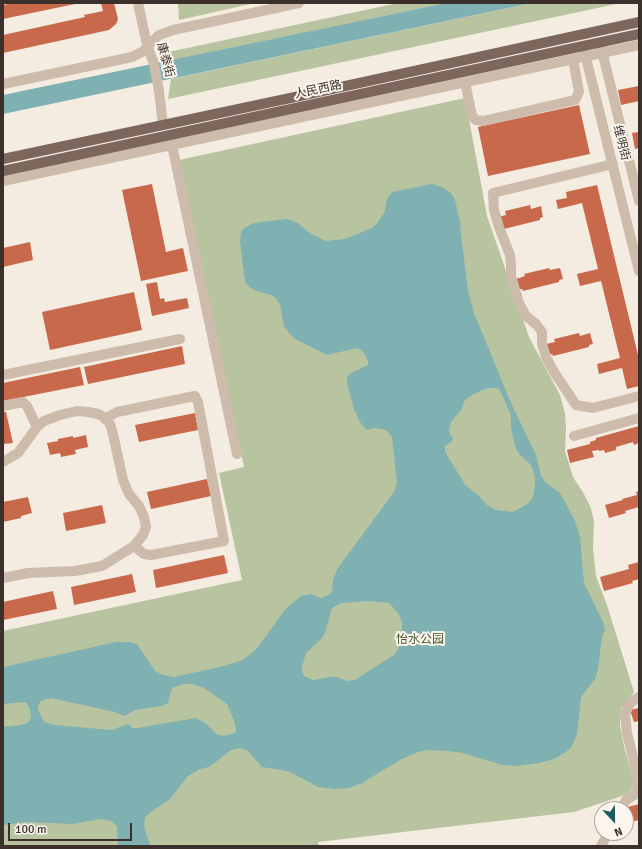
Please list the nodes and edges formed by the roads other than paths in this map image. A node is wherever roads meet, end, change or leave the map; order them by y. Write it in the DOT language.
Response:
graph roads {
  1 [pos="138,3"];
  2 [pos="299,3"];
  3 [pos="282,5"];
  4 [pos="639,22"];
  5 [pos="639,34"];
  6 [pos="600,42"];
  7 [pos="639,45"];
  8 [pos="147,46"];
  9 [pos="584,46"];
  10 [pos="602,53"];
  11 [pos="586,56"];
  12 [pos="573,59"];
  13 [pos="465,82"];
  14 [pos="3,84"];
  15 [pos="163,125"];
  16 [pos="172,145"];
  17 [pos="3,159"];
  18 [pos="613,164"];
  19 [pos="3,171"];
  20 [pos="3,181"];
  21 [pos="639,201"];
  22 [pos="639,271"];
  23 [pos="180,339"];
  24 [pos="3,375"];
  25 [pos="639,396"];
  26 [pos="3,406"];
  27 [pos="639,418"];
  28 [pos="105,419"];
  29 [pos="37,427"];
  30 [pos="574,436"];
  31 [pos="236,454"];
  32 [pos="3,462"];
  33 [pos="134,546"];
  34 [pos="3,578"];
  35 [pos="639,697"];
  36 [pos="636,756"];
  37 [pos="625,801"];
  1 -- 8 [label="street, 康泰街"];
  2 -- 3 [label="street"];
  3 -- 8 [label="street"];
  4 -- 15 [label="main road, 人民西路"];
  5 -- 6 [label="main road, 人民西路"];
  6 -- 9 [label="main road, 人民西路"];
  6 -- 10 [label="street, 维明街"];
  7 -- 10 [label="street"];
  8 -- 14 [label="street"];
  8 -- 15 [label="street, 康泰街"];
  9 -- 11 [label="street, 维明街"];
  9 -- 19 [label="main road, 人民西路"];
  10 -- 11 [label="street"];
  10 -- 21 [label="street, 维明街"];
  11 -- 12 [label="street"];
  11 -- 18 [label="street, 维明街"];
  12 -- 13 [label="street"];
  12 -- 13 [label="street"];
  13 -- 16 [label="street"];
  15 -- 17 [label="main road, 人民西路"];
  16 -- 20 [label="street"];
  16 -- 31 [label="street"];
  18 -- 22 [label="street, 维明街"];
  18 -- 25 [label="street"];
  23 -- 24 [label="street"];
  26 -- 29 [label="street"];
  27 -- 30 [label="street"];
  28 -- 29 [label="street"];
  28 -- 33 [label="street"];
  28 -- 33 [label="street"];
  29 -- 32 [label="street"];
  33 -- 34 [label="street"];
  35 -- 36 [label="street"];
  36 -- 37 [label="street"];
}
